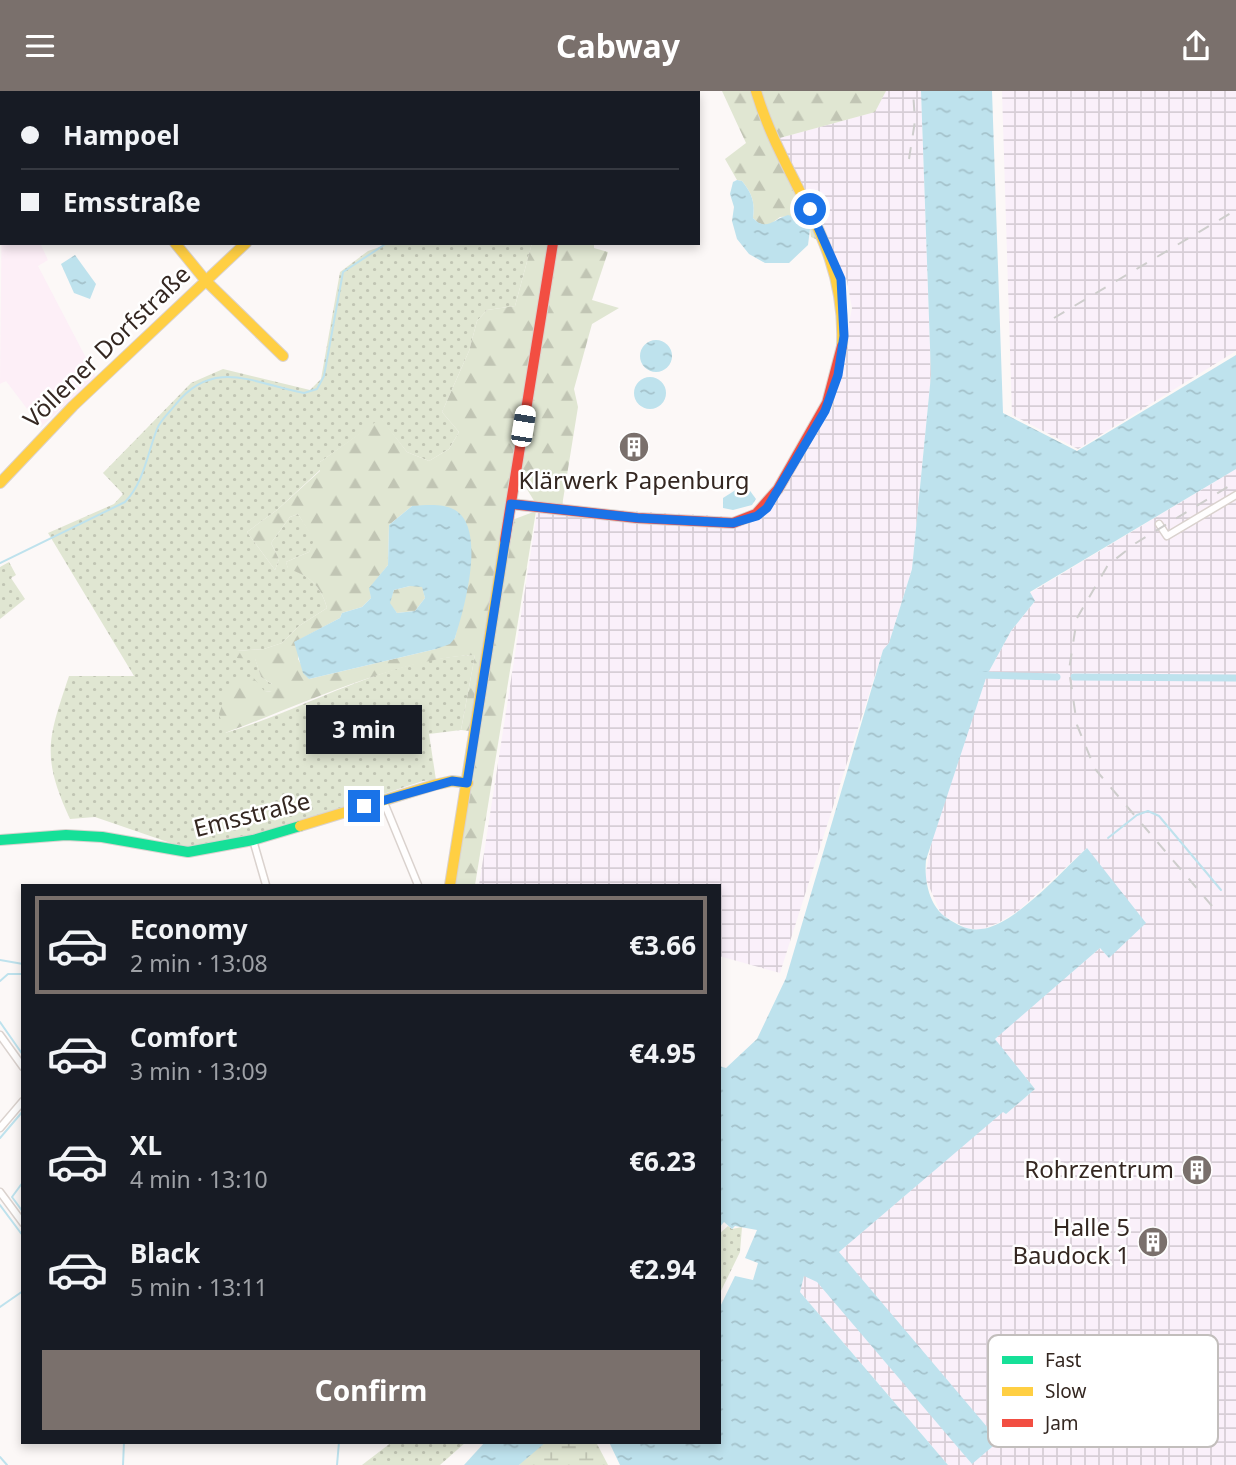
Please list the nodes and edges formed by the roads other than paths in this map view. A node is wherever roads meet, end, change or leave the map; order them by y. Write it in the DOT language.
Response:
graph roads {
  1 [pos="756,91"];
  2 [pos="177,245"];
  3 [pos="244,245"];
  4 [pos="553,245"];
  5 [pos="206,281"];
  6 [pos="283,356"];
  7 [pos="0,483"];
  8 [pos="1236,495"];
  9 [pos="511,504"];
  10 [pos="1159,524"];
  11 [pos="467,783"];
  12 [pos="383,800"];
  13 [pos="0,840"];
  14 [pos="253,841"];
  15 [pos="266,884"];
  16 [pos="418,884"];
  17 [pos="450,884"];
  18 [pos="0,1035"];
  19 [pos="21,1064"];
  20 [pos="21,1103"];
  21 [pos="0,1128"];
  22 [pos="0,1192"];
  23 [pos="21,1220"];
  1 -- 9 [label="street"];
  2 -- 5 [label="street"];
  3 -- 5 [label="street, Völlener Dorfstraße"];
  4 -- 9 [label="street"];
  5 -- 6 [label="street"];
  5 -- 7 [label="street, Völlener Dorfstraße"];
  8 -- 10 [label="street"];
  9 -- 11 [label="street"];
  11 -- 12 [label="street, Emsstraße"];
  11 -- 17 [label="street"];
  12 -- 14 [label="street, Emsstraße"];
  12 -- 16 [label="street"];
  13 -- 14 [label="street, Emsstraße"];
  14 -- 15 [label="street"];
  18 -- 19 [label="street"];
  20 -- 21 [label="street"];
  22 -- 23 [label="street"];
}
